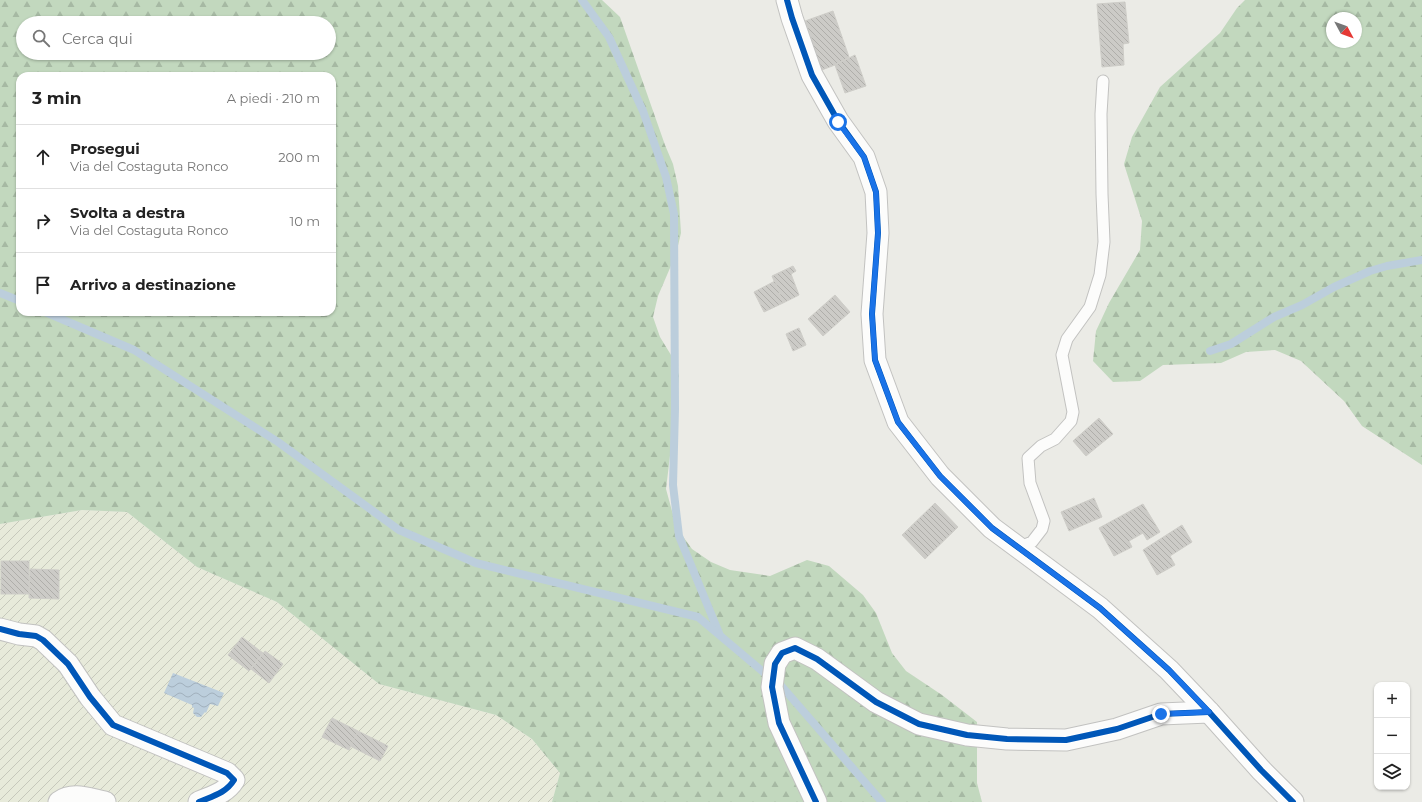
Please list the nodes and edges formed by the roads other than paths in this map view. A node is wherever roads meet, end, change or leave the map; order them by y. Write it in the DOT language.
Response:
graph roads {
  1 [pos="787,0"];
  2 [pos="1103,81"];
  3 [pos="1017,548"];
  4 [pos="0,629"];
  5 [pos="1209,712"];
  6 [pos="59,802"];
  7 [pos="105,802"];
  8 [pos="199,802"];
  9 [pos="816,802"];
  10 [pos="1293,802"];
  1 -- 3 [label="street"];
  2 -- 3 [label="lane"];
  3 -- 5 [label="street"];
  4 -- 8 [label="street"];
  5 -- 9 [label="street"];
  5 -- 10 [label="street"];
  6 -- 7 [label="street"];
}
